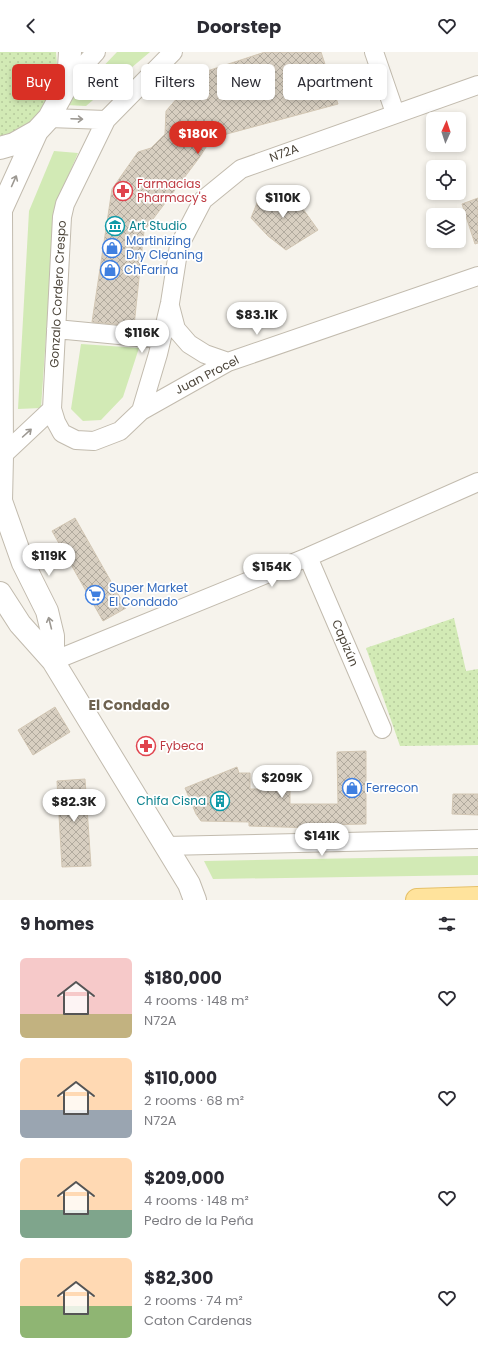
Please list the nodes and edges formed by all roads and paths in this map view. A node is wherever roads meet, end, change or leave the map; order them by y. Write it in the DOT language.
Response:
graph roads {
  1 [pos="70,52"];
  2 [pos="96,52"];
  3 [pos="173,52"];
  4 [pos="374,52"];
  5 [pos="68,83"];
  6 [pos="478,85"];
  7 [pos="395,113"];
  8 [pos="106,120"];
  9 [pos="43,124"];
  10 [pos="0,148"];
  11 [pos="1,266"];
  12 [pos="478,276"];
  13 [pos="170,303"];
  14 [pos="56,328"];
  15 [pos="161,339"];
  16 [pos="228,362"];
  17 [pos="0,366"];
  18 [pos="52,409"];
  19 [pos="141,411"];
  20 [pos="2,456"];
  21 [pos="478,482"];
  22 [pos="0,501"];
  23 [pos="308,557"];
  24 [pos="0,593"];
  25 [pos="53,661"];
  26 [pos="382,729"];
  27 [pos="478,839"];
  28 [pos="165,846"];
  29 [pos="478,898"];
  30 [pos="195,900"];
  31 [pos="417,900"];
  1 -- 5 [label="street"];
  2 -- 5 [label="street"];
  3 -- 8 [label="street, Gonzalo Cordero Crespo"];
  4 -- 7 [label="street"];
  5 -- 9 [label="street"];
  6 -- 7 [label="street, N72A"];
  7 -- 13 [label="street, N72A"];
  9 -- 8 [label="street, one-way"];
  8 -- 14 [label="street, Gonzalo Cordero Crespo"];
  9 -- 10 [label="street"];
  11 -- 9 [label="street, one-way"];
  11 -- 17 [label="street"];
  12 -- 16 [label="street, Juan Procel"];
  13 -- 15 [label="street, N72A"];
  13 -- 16 [label="street, N72A"];
  14 -- 15 [label="street"];
  14 -- 18 [label="street, Gonzalo Cordero Crespo"];
  15 -- 19 [label="street, N72A"];
  16 -- 19 [label="street, Juan Procel"];
  17 -- 20 [label="street"];
  18 -- 19 [label="street, Juan Procel"];
  20 -- 18 [label="street, one-way"];
  20 -- 22 [label="street"];
  21 -- 23 [label="street"];
  25 -- 22 [label="street, one-way"];
  23 -- 25 [label="street"];
  23 -- 26 [label="street, Capizún"];
  24 -- 25 [label="street"];
  25 -- 28 [label="street"];
  27 -- 28 [label="street"];
  28 -- 30 [label="street"];
  29 -- 31 [label="main road"];
}
